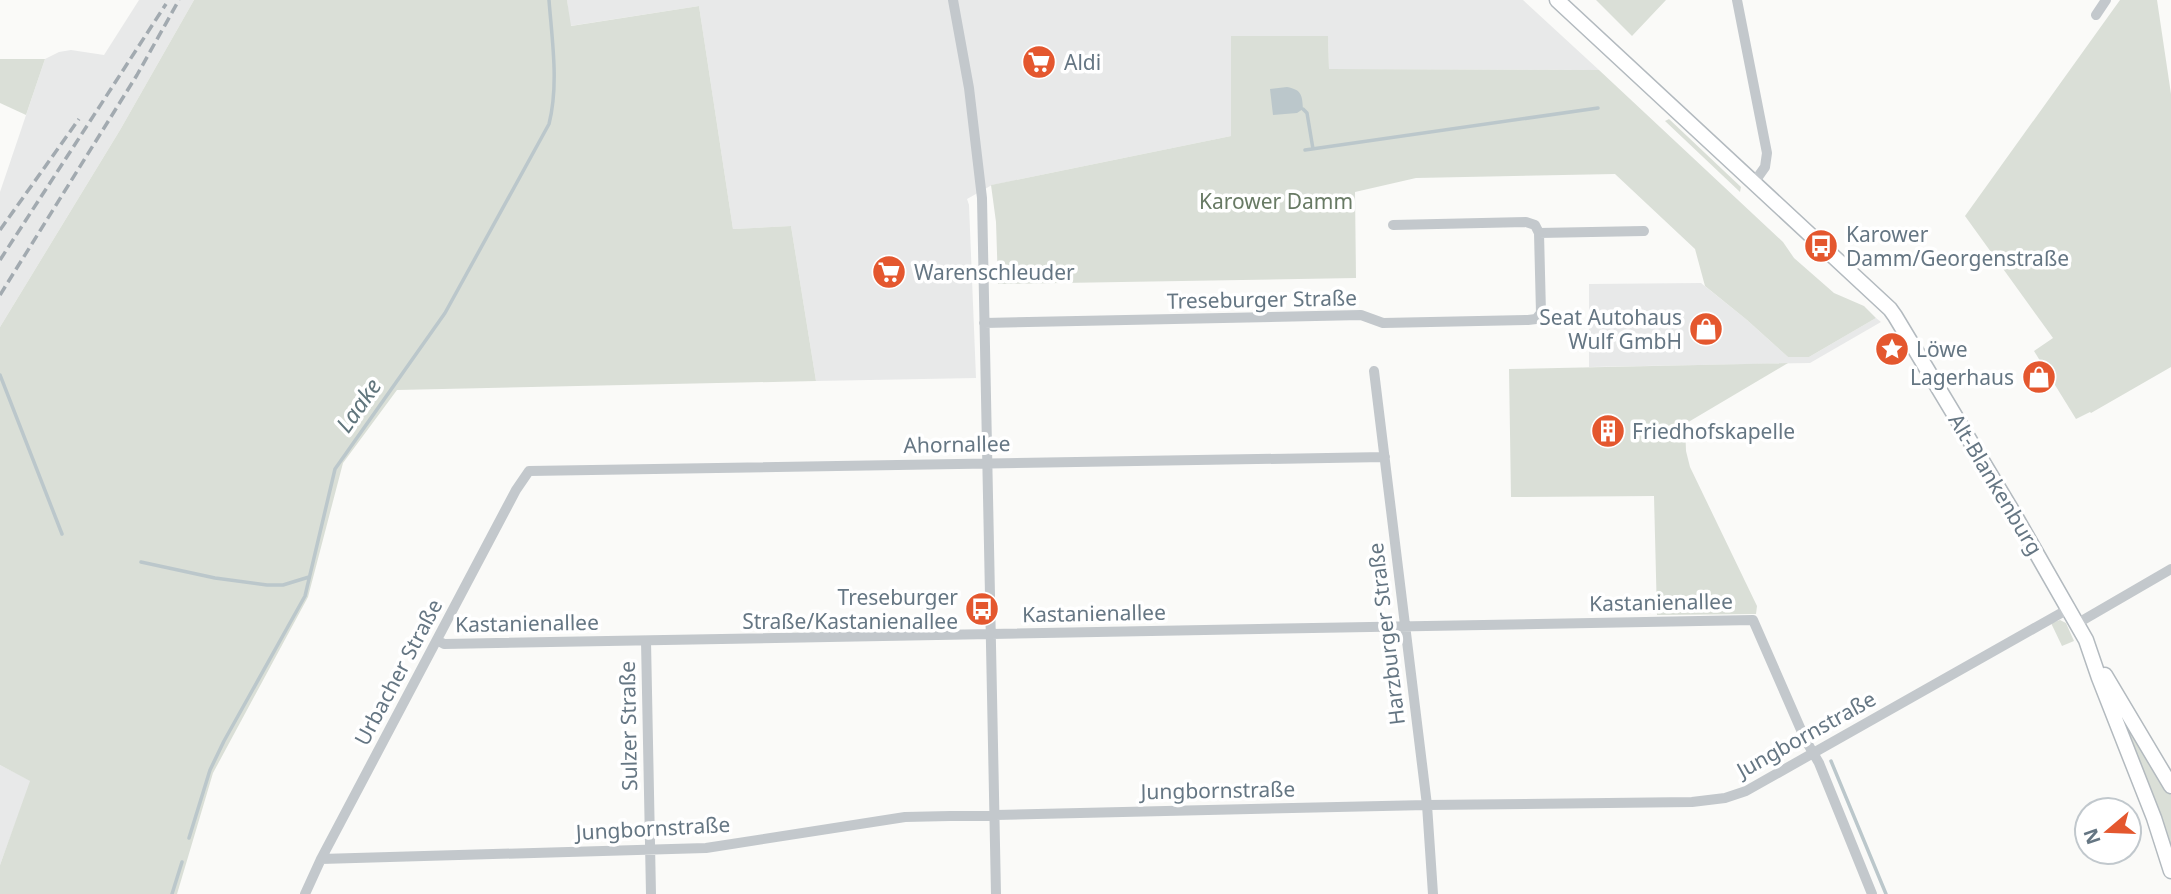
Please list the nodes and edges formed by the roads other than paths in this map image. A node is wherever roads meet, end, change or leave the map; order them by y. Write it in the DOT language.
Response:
graph roads {
  1 [pos="953,0"];
  2 [pos="1557,0"];
  3 [pos="1737,0"];
  4 [pos="2106,0"];
  5 [pos="2096,15"];
  6 [pos="1753,184"];
  7 [pos="1393,225"];
  8 [pos="1644,231"];
  9 [pos="1539,233"];
  10 [pos="984,323"];
  11 [pos="1374,371"];
  12 [pos="1385,457"];
  13 [pos="987,463"];
  14 [pos="529,471"];
  15 [pos="2171,569"];
  16 [pos="2070,608"];
  17 [pos="2078,623"];
  18 [pos="1404,625"];
  19 [pos="989,634"];
  20 [pos="437,640"];
  21 [pos="646,641"];
  22 [pos="2095,663"];
  23 [pos="1814,753"];
  24 [pos="2171,786"];
  25 [pos="1427,805"];
  26 [pos="994,814"];
  27 [pos="650,851"];
  28 [pos="321,859"];
  29 [pos="2171,871"];
  30 [pos="305,894"];
  31 [pos="651,894"];
  32 [pos="996,894"];
  33 [pos="1433,894"];
  34 [pos="1872,894"];
  1 -- 10 [label="street"];
  2 -- 6 [label="main road"];
  3 -- 6 [label="street"];
  4 -- 5 [label="street"];
  6 -- 16 [label="main road, Alt-Blankenburg"];
  7 -- 9 [label="street"];
  8 -- 9 [label="street"];
  9 -- 10 [label="street, Treseburger Straße"];
  10 -- 13 [label="street"];
  11 -- 12 [label="street, Harzburger Straße"];
  12 -- 13 [label="street, Ahornallee"];
  12 -- 18 [label="street, Harzburger Straße"];
  13 -- 14 [label="street, Ahornallee"];
  13 -- 19 [label="street"];
  14 -- 20 [label="street, Urbacher Straße"];
  15 -- 17 [label="street"];
  16 -- 17 [label="main road, Alt-Blankenburg"];
  16 -- 23 [label="street, Jungbornstraße"];
  17 -- 22 [label="main road, Alt-Blankenburg"];
  18 -- 19 [label="street, Kastanienallee"];
  18 -- 23 [label="street, Kastanienallee"];
  18 -- 25 [label="street, Harzburger Straße"];
  19 -- 21 [label="street, Kastanienallee"];
  19 -- 26 [label="street"];
  20 -- 21 [label="street, Kastanienallee"];
  20 -- 28 [label="street, Urbacher Straße"];
  21 -- 27 [label="street, Sulzer Straße"];
  22 -- 24 [label="main road, Alt-Blankenburg"];
  22 -- 29 [label="main road, Alt-Blankenburg"];
  23 -- 25 [label="street, Jungbornstraße"];
  23 -- 34 [label="street"];
  25 -- 26 [label="street, Jungbornstraße"];
  25 -- 33 [label="street, Harzburger Straße"];
  26 -- 27 [label="street, Jungbornstraße"];
  26 -- 32 [label="street"];
  27 -- 28 [label="street, Jungbornstraße"];
  27 -- 31 [label="street, Sulzer Straße"];
  28 -- 30 [label="street, Urbacher Straße"];
}
